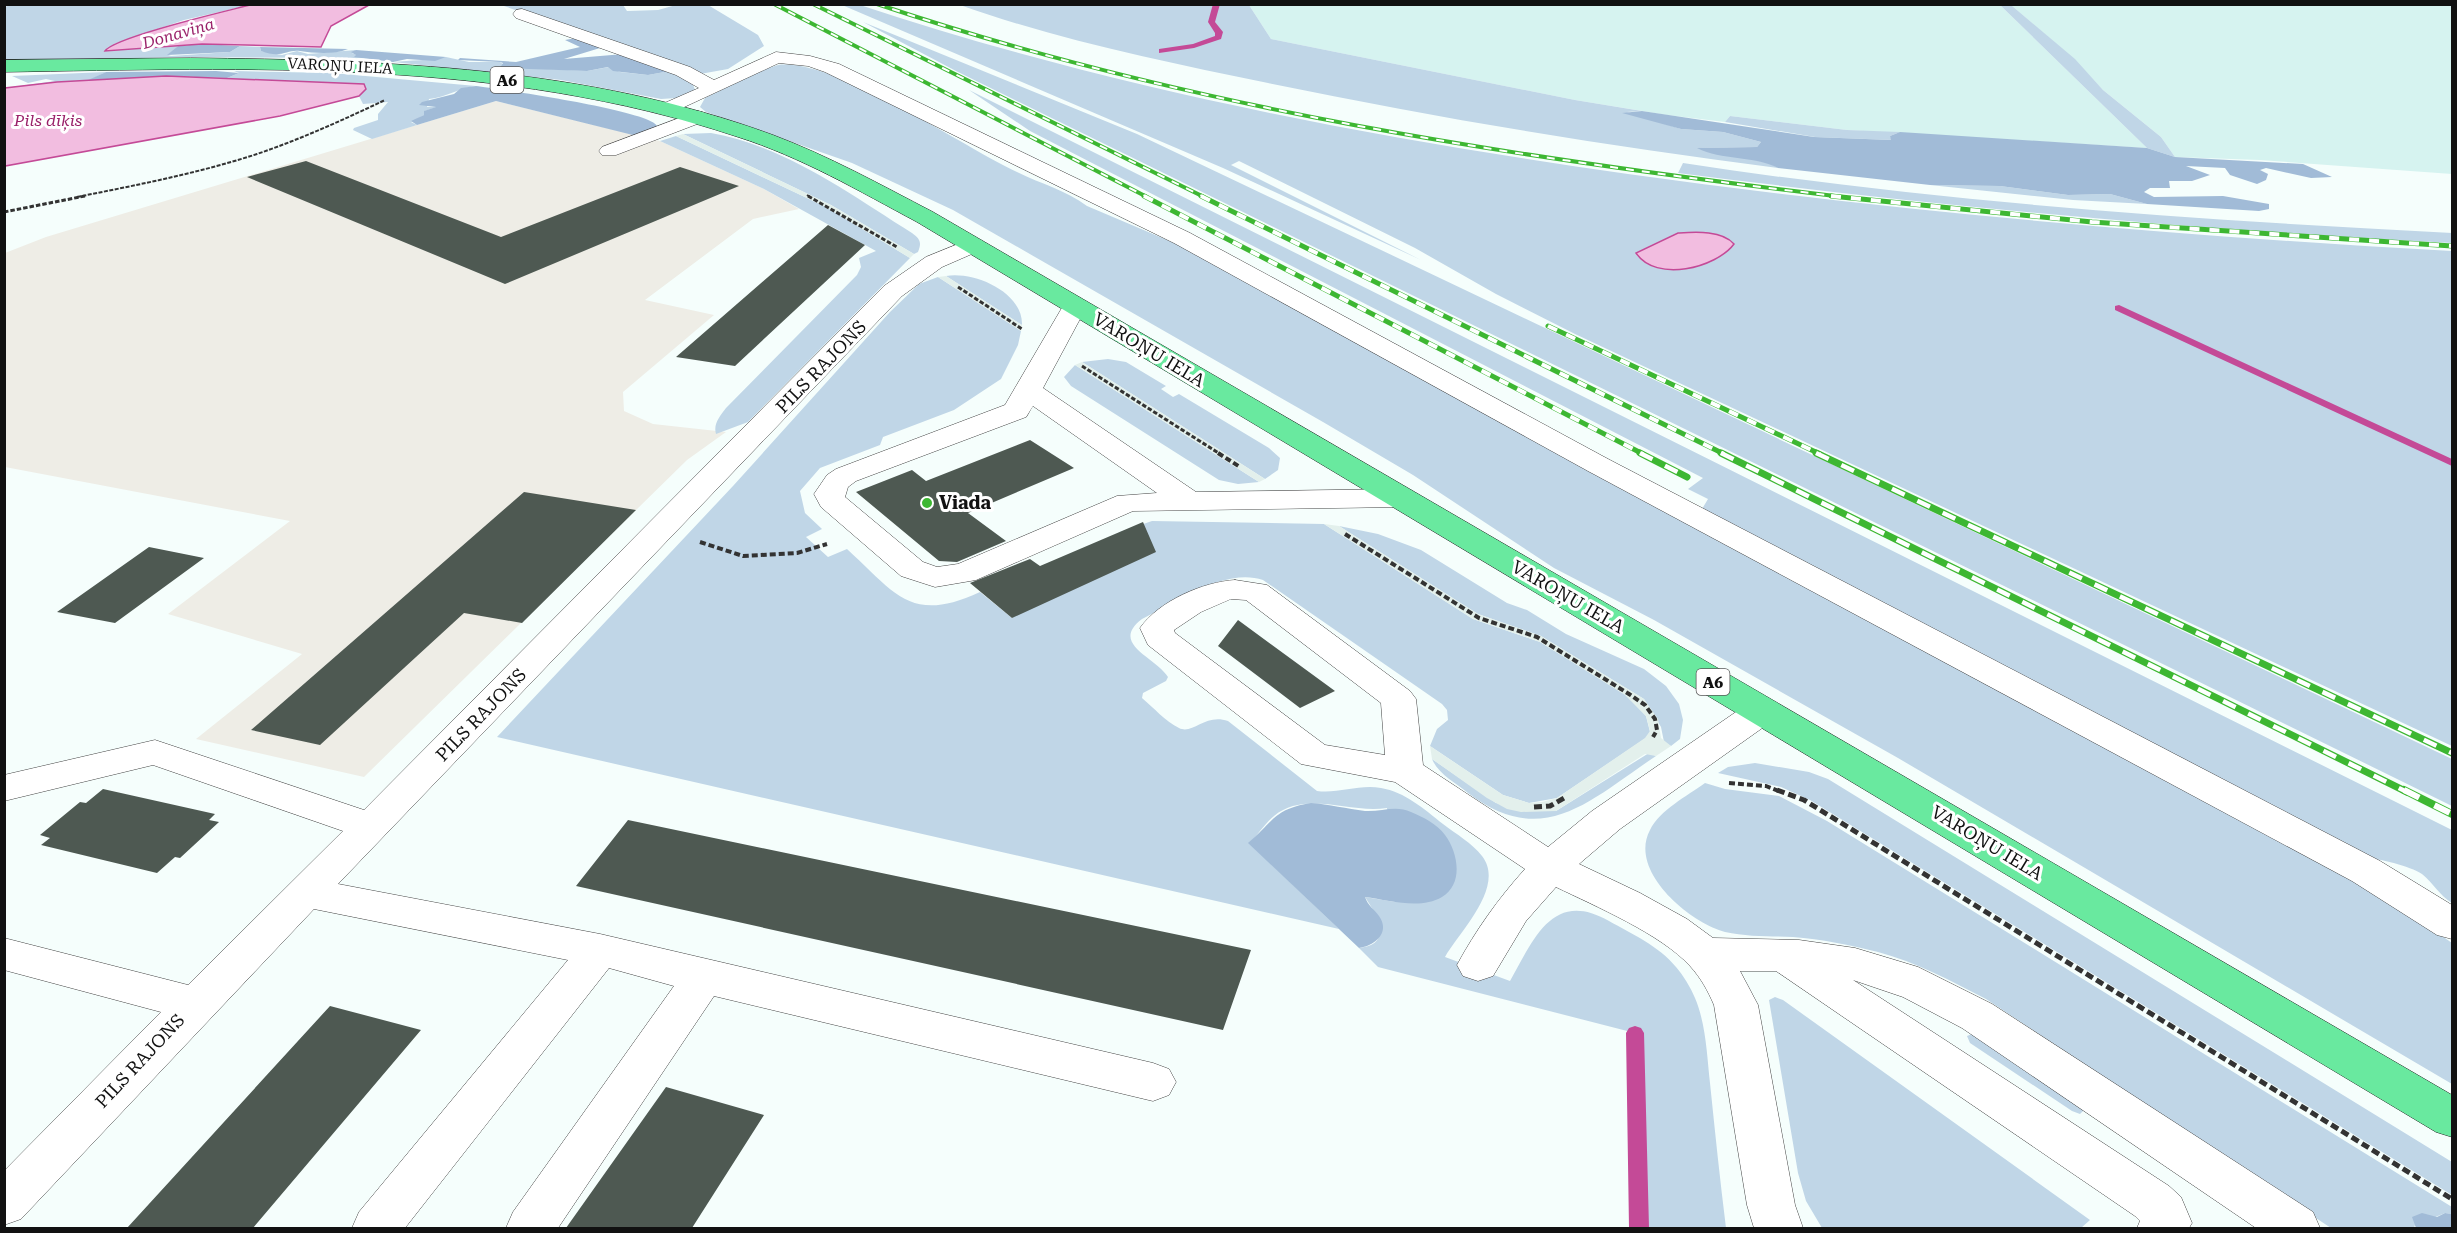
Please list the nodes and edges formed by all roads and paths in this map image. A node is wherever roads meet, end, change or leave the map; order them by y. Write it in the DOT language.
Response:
graph roads {
  1 [pos="522,14"];
  2 [pos="6,66"];
  3 [pos="714,88"];
  4 [pos="394,96"];
  5 [pos="667,109"];
  6 [pos="698,117"];
  7 [pos="609,151"];
  8 [pos="805,194"];
  9 [pos="4,212"];
  10 [pos="973,245"];
  11 [pos="928,266"];
  12 [pos="1075,306"];
  13 [pos="1052,347"];
  14 [pos="1028,390"];
  15 [pos="1400,498"];
  16 [pos="1291,499"];
  17 [pos="1188,501"];
  18 [pos="662,529"];
  19 [pos="865,529"];
  20 [pos="1762,711"];
  21 [pos="1687,762"];
  22 [pos="1405,771"];
  23 [pos="4,788"];
  24 [pos="1569,795"];
  25 [pos="1529,807"];
  26 [pos="372,827"];
  27 [pos="1550,867"];
  28 [pos="309,892"];
  29 [pos="2452,924"];
  30 [pos="600,950"];
  31 [pos="1704,952"];
  32 [pos="4,954"];
  33 [pos="1783,956"];
  34 [pos="1478,964"];
  35 [pos="704,977"];
  36 [pos="195,1004"];
  37 [pos="1154,1082"];
  38 [pos="2452,1118"];
  39 [pos="2452,1199"];
  40 [pos="4,1204"];
  41 [pos="376,1228"];
  42 [pos="530,1228"];
  43 [pos="1778,1228"];
  44 [pos="2162,1228"];
  45 [pos="2296,1228"];
  1 -- 3 [label="street"];
  2 -- 5 [label="highway, VAROŅU IELA / A6"];
  3 -- 5 [label="street"];
  3 -- 29 [label="street"];
  4 -- 9 [label="path"];
  5 -- 6 [label="highway, VAROŅU IELA / A6"];
  6 -- 7 [label="street"];
  6 -- 10 [label="highway, VAROŅU IELA / A6"];
  8 -- 11 [label="path"];
  10 -- 11 [label="street, PILS RAJONS"];
  10 -- 12 [label="highway, VAROŅU IELA / A6"];
  11 -- 13 [label="path"];
  11 -- 18 [label="street, PILS RAJONS"];
  12 -- 13 [label="street"];
  12 -- 15 [label="highway, VAROŅU IELA / A6"];
  13 -- 14 [label="street"];
  13 -- 16 [label="path"];
  14 -- 17 [label="street"];
  14 -- 19 [label="street"];
  15 -- 16 [label="street"];
  15 -- 20 [label="highway, VAROŅU IELA / A6"];
  16 -- 17 [label="street"];
  16 -- 21 [label="path"];
  17 -- 19 [label="street"];
  18 -- 19 [label="path"];
  18 -- 26 [label="street, PILS RAJONS"];
  20 -- 21 [label="street"];
  20 -- 38 [label="highway, VAROŅU IELA / A6"];
  21 -- 27 [label="street"];
  21 -- 39 [label="path"];
  22 -- 22 [label="street"];
  22 -- 27 [label="street"];
  23 -- 26 [label="street"];
  24 -- 25 [label="path"];
  26 -- 28 [label="street, PILS RAJONS"];
  27 -- 31 [label="street"];
  27 -- 34 [label="street"];
  28 -- 30 [label="street"];
  28 -- 36 [label="street, PILS RAJONS"];
  30 -- 35 [label="street"];
  30 -- 41 [label="street"];
  31 -- 33 [label="street"];
  31 -- 43 [label="street"];
  32 -- 36 [label="street"];
  33 -- 44 [label="street"];
  33 -- 45 [label="street"];
  35 -- 37 [label="street"];
  35 -- 42 [label="street"];
  36 -- 40 [label="street, PILS RAJONS"];
}
